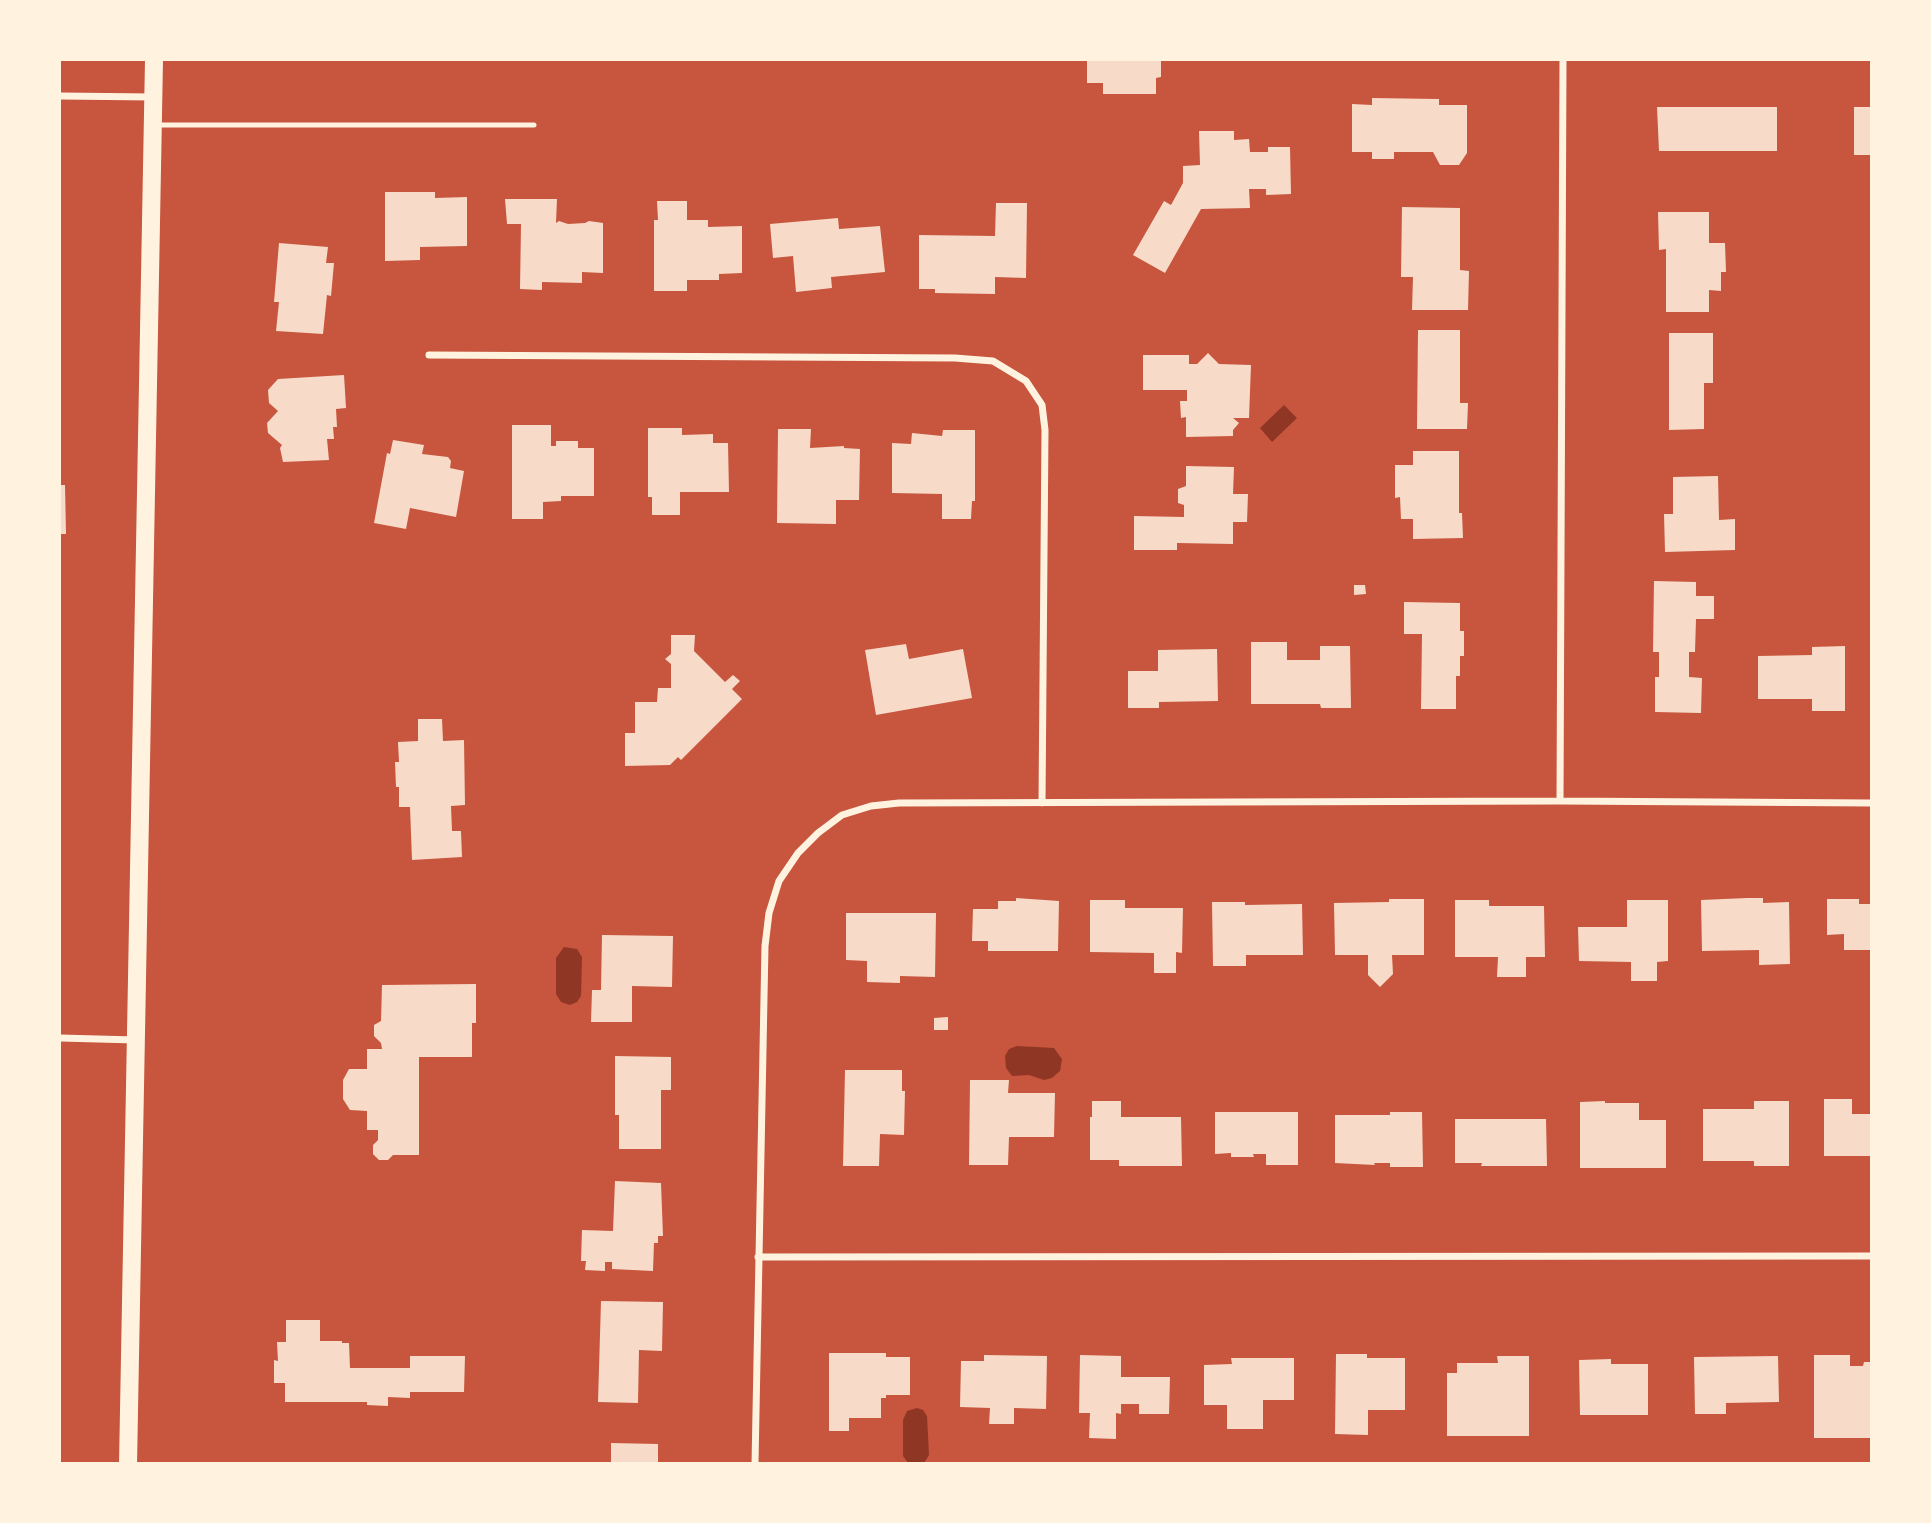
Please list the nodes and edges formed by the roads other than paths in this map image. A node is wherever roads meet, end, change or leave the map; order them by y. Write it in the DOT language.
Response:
graph roads {
  1 [pos="154,60"];
  2 [pos="1563,60"];
  3 [pos="60,96"];
  4 [pos="153,97"];
  5 [pos="153,125"];
  6 [pos="534,125"];
  7 [pos="429,355"];
  8 [pos="1560,801"];
  9 [pos="1042,803"];
  10 [pos="1871,803"];
  11 [pos="60,1038"];
  12 [pos="136,1040"];
  13 [pos="1871,1256"];
  14 [pos="758,1257"];
  15 [pos="128,1464"];
  16 [pos="755,1464"];
  1 -- 4 [label="main road"];
  2 -- 8 [label="street"];
  3 -- 4 [label="street"];
  4 -- 5 [label="main road"];
  5 -- 6 [label="lane"];
  5 -- 12 [label="main road"];
  7 -- 9 [label="street"];
  8 -- 9 [label="street"];
  8 -- 10 [label="street"];
  9 -- 14 [label="street"];
  11 -- 12 [label="street"];
  12 -- 15 [label="main road"];
  13 -- 14 [label="street"];
  14 -- 16 [label="street"];
}
